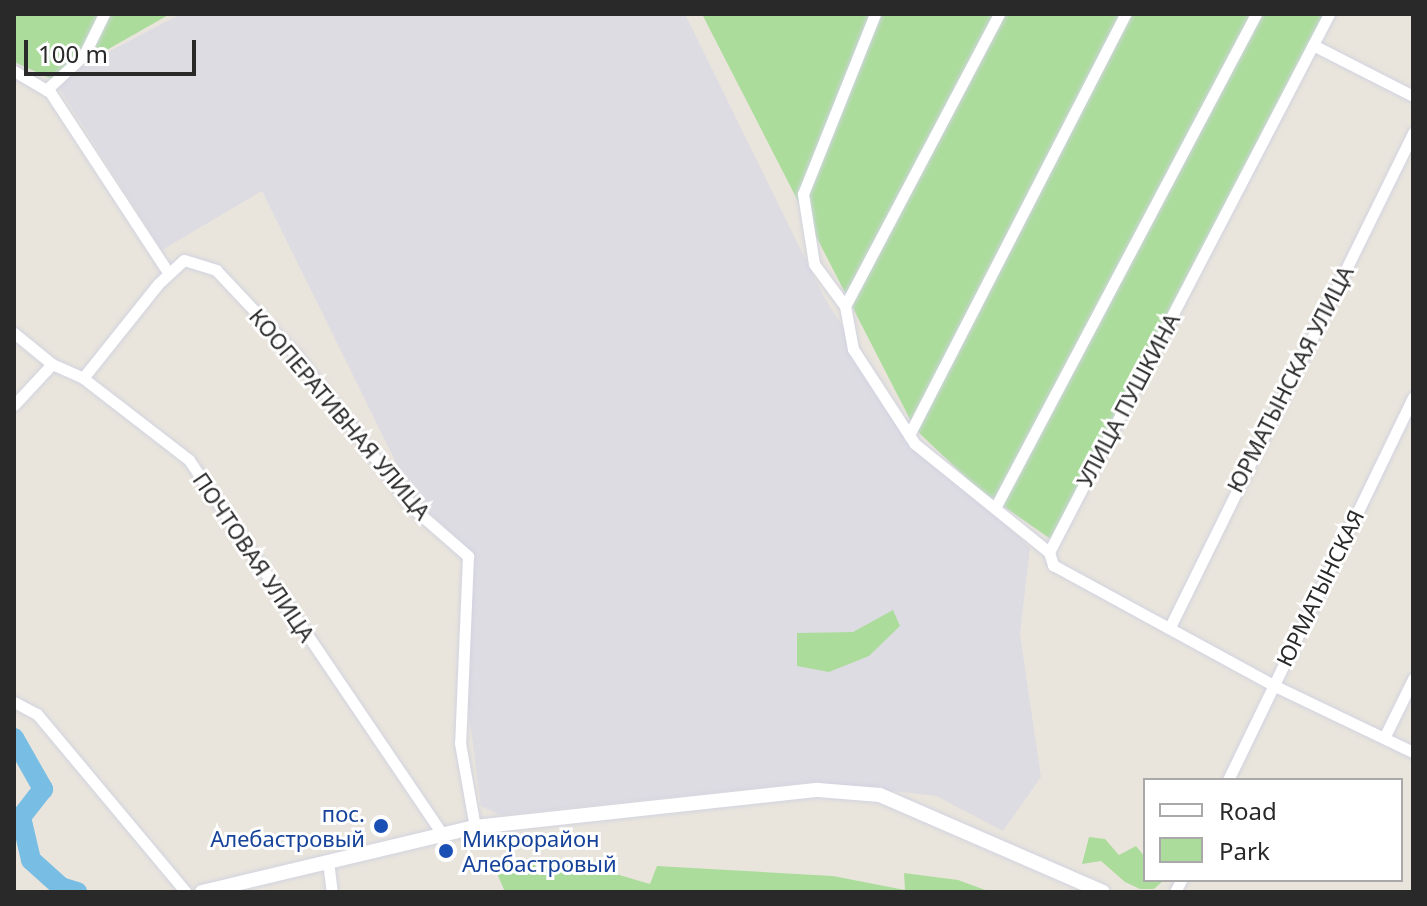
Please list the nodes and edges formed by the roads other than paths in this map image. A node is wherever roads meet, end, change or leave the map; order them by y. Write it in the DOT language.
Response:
graph roads {
  1 [pos="104,14"];
  2 [pos="875,14"];
  3 [pos="999,14"];
  4 [pos="1125,14"];
  5 [pos="1256,14"];
  6 [pos="1329,14"];
  7 [pos="1313,45"];
  8 [pos="14,71"];
  9 [pos="46,90"];
  10 [pos="1413,96"];
  11 [pos="1413,133"];
  12 [pos="169,274"];
  13 [pos="845,306"];
  14 [pos="14,333"];
  15 [pos="52,364"];
  16 [pos="83,378"];
  17 [pos="1413,397"];
  18 [pos="14,405"];
  19 [pos="909,435"];
  20 [pos="995,508"];
  21 [pos="1049,552"];
  22 [pos="1170,627"];
  23 [pos="1413,679"];
  24 [pos="1273,685"];
  25 [pos="14,702"];
  26 [pos="1384,738"];
  27 [pos="1413,752"];
  28 [pos="1229,778"];
  29 [pos="475,827"];
  30 [pos="442,834"];
  31 [pos="328,861"];
  32 [pos="186,892"];
  33 [pos="202,892"];
  34 [pos="332,892"];
  35 [pos="1103,892"];
  1 -- 9 [label="street"];
  2 -- 13 [label="street"];
  3 -- 13 [label="street"];
  4 -- 19 [label="street"];
  5 -- 20 [label="street"];
  6 -- 7 [label="street, УЛИЦА ПУШКИНА"];
  7 -- 10 [label="street"];
  7 -- 21 [label="street, УЛИЦА ПУШКИНА"];
  8 -- 9 [label="street"];
  9 -- 12 [label="street"];
  11 -- 22 [label="street, ЮРМАТЫНСКАЯ УЛИЦА"];
  12 -- 16 [label="street"];
  12 -- 29 [label="street, КООПЕРАТИВНАЯ УЛИЦА"];
  13 -- 19 [label="street"];
  14 -- 15 [label="street, ПОЧТОВАЯ УЛИЦА"];
  15 -- 16 [label="street, ПОЧТОВАЯ УЛИЦА"];
  15 -- 18 [label="street"];
  16 -- 30 [label="street, ПОЧТОВАЯ УЛИЦА"];
  17 -- 24 [label="street, ЮРМАТЫНСКАЯ"];
  19 -- 20 [label="street"];
  20 -- 21 [label="street"];
  21 -- 22 [label="street"];
  22 -- 24 [label="street"];
  23 -- 26 [label="street"];
  24 -- 26 [label="street"];
  24 -- 28 [label="street, ЮРМАТЫНСКАЯ"];
  25 -- 32 [label="street"];
  26 -- 27 [label="street"];
  29 -- 30 [label="street"];
  29 -- 35 [label="street"];
  30 -- 31 [label="street"];
  31 -- 33 [label="street"];
  31 -- 34 [label="street"];
}
